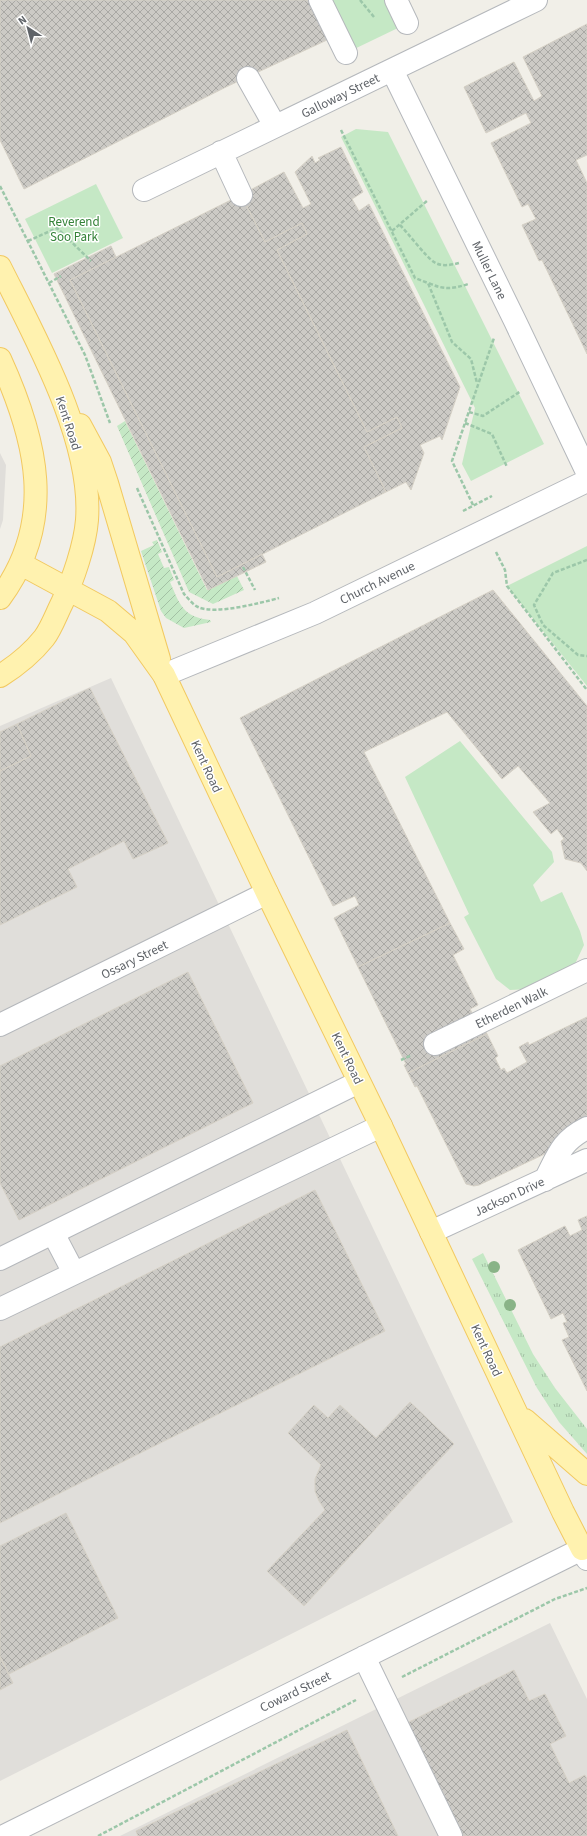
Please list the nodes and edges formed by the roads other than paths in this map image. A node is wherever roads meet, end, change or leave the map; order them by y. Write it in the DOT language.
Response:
graph roads {
  1 [pos="320,0"];
  2 [pos="396,0"];
  3 [pos="536,0"];
  4 [pos="407,23"];
  5 [pos="346,53"];
  6 [pos="392,70"];
  7 [pos="248,78"];
  8 [pos="275,126"];
  9 [pos="221,152"];
  10 [pos="144,190"];
  11 [pos="242,195"];
  12 [pos="0,267"];
  13 [pos="0,360"];
  14 [pos="58,388"];
  15 [pos="587,472"];
  16 [pos="587,481"];
  17 [pos="21,564"];
  18 [pos="68,590"];
  19 [pos="0,598"];
  20 [pos="164,675"];
  21 [pos="0,676"];
  22 [pos="267,893"];
  23 [pos="587,970"];
  24 [pos="0,1025"];
  25 [pos="434,1044"];
  26 [pos="359,1082"];
  27 [pos="381,1126"];
  28 [pos="587,1128"];
  29 [pos="587,1160"];
  30 [pos="545,1180"];
  31 [pos="431,1232"];
  32 [pos="53,1233"];
  33 [pos="0,1260"];
  34 [pos="74,1274"];
  35 [pos="0,1309"];
  36 [pos="516,1412"];
  37 [pos="587,1474"];
  38 [pos="585,1551"];
  39 [pos="364,1657"];
  40 [pos="4,1836"];
  41 [pos="451,1836"];
  1 -- 5 [label="street"];
  2 -- 4 [label="street"];
  3 -- 6 [label="street, Galloway Street"];
  6 -- 8 [label="street, Galloway Street"];
  6 -- 15 [label="street, Muller Lane"];
  7 -- 8 [label="street"];
  8 -- 9 [label="street, Galloway Street"];
  9 -- 10 [label="street, Galloway Street"];
  9 -- 11 [label="street"];
  12 -- 14 [label="main road, Kent Road"];
  13 -- 17 [label="main road"];
  14 -- 18 [label="main road, Kent Road"];
  14 -- 20 [label="main road"];
  16 -- 20 [label="street, Church Avenue"];
  17 -- 18 [label="main road, Kent Road"];
  17 -- 19 [label="main road"];
  18 -- 20 [label="main road, Kent Road"];
  18 -- 21 [label="main road"];
  20 -- 22 [label="main road, Kent Road"];
  22 -- 24 [label="street, Ossary Street"];
  22 -- 26 [label="main road, Kent Road"];
  23 -- 25 [label="street, Etherden Walk"];
  26 -- 27 [label="main road, Kent Road"];
  26 -- 32 [label="street"];
  27 -- 31 [label="main road, Kent Road"];
  27 -- 34 [label="street"];
  28 -- 30 [label="street"];
  29 -- 30 [label="street, Jackson Drive"];
  30 -- 31 [label="street, Jackson Drive"];
  31 -- 36 [label="main road, Kent Road"];
  32 -- 33 [label="street"];
  32 -- 34 [label="street"];
  34 -- 35 [label="street"];
  36 -- 37 [label="main road"];
  36 -- 38 [label="main road, Kent Road"];
  38 -- 39 [label="street, Coward Street"];
  39 -- 40 [label="street, Coward Street"];
  39 -- 41 [label="street"];
}
